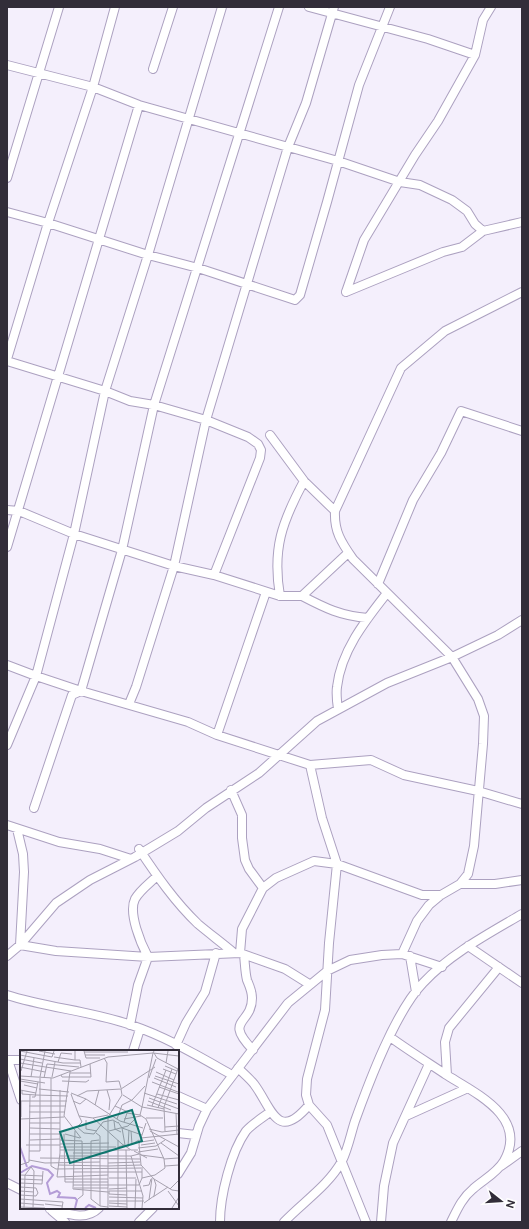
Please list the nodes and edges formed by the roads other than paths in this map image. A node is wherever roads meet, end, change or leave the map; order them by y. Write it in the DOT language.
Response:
graph roads {
  1 [pos="59,7"];
  2 [pos="115,7"];
  3 [pos="173,7"];
  4 [pos="222,7"];
  5 [pos="279,7"];
  6 [pos="308,7"];
  7 [pos="390,7"];
  8 [pos="491,7"];
  9 [pos="333,10"];
  10 [pos="381,26"];
  11 [pos="475,55"];
  12 [pos="7,65"];
  13 [pos="153,69"];
  14 [pos="40,73"];
  15 [pos="93,87"];
  16 [pos="140,104"];
  17 [pos="189,118"];
  18 [pos="240,134"];
  19 [pos="288,147"];
  20 [pos="338,161"];
  21 [pos="7,178"];
  22 [pos="400,182"];
  23 [pos="7,212"];
  24 [pos="522,222"];
  25 [pos="48,223"];
  26 [pos="483,231"];
  27 [pos="99,240"];
  28 [pos="148,255"];
  29 [pos="198,268"];
  30 [pos="248,284"];
  31 [pos="522,292"];
  32 [pos="7,360"];
  33 [pos="58,376"];
  34 [pos="105,391"];
  35 [pos="154,405"];
  36 [pos="206,420"];
  37 [pos="522,431"];
  38 [pos="270,435"];
  39 [pos="304,481"];
  40 [pos="7,510"];
  41 [pos="19,511"];
  42 [pos="335,511"];
  43 [pos="74,534"];
  44 [pos="7,547"];
  45 [pos="122,550"];
  46 [pos="348,553"];
  47 [pos="174,566"];
  48 [pos="214,575"];
  49 [pos="378,584"];
  50 [pos="266,592"];
  51 [pos="387,593"];
  52 [pos="280,596"];
  53 [pos="302,596"];
  54 [pos="368,618"];
  55 [pos="522,620"];
  56 [pos="452,657"];
  57 [pos="7,665"];
  58 [pos="36,676"];
  59 [pos="81,691"];
  60 [pos="129,704"];
  61 [pos="338,709"];
  62 [pos="217,735"];
  63 [pos="7,745"];
  64 [pos="279,755"];
  65 [pos="310,764"];
  66 [pos="231,790"];
  67 [pos="478,791"];
  68 [pos="522,804"];
  69 [pos="34,808"];
  70 [pos="7,825"];
  71 [pos="17,829"];
  72 [pos="139,849"];
  73 [pos="131,859"];
  74 [pos="337,864"];
  75 [pos="157,876"];
  76 [pos="522,880"];
  77 [pos="460,884"];
  78 [pos="263,888"];
  79 [pos="441,895"];
  80 [pos="522,914"];
  81 [pos="20,945"];
  82 [pos="468,946"];
  83 [pos="216,953"];
  84 [pos="239,954"];
  85 [pos="406,955"];
  86 [pos="7,956"];
  87 [pos="148,957"];
  88 [pos="442,967"];
  89 [pos="499,967"];
  90 [pos="327,971"];
  91 [pos="522,983"];
  92 [pos="309,984"];
  93 [pos="416,992"];
  94 [pos="7,995"];
  95 [pos="130,1025"];
  96 [pos="140,1029"];
  97 [pos="390,1037"];
  98 [pos="176,1045"];
  99 [pos="133,1050"];
  100 [pos="253,1050"];
  101 [pos="7,1060"];
  102 [pos="20,1060"];
  103 [pos="429,1064"];
  104 [pos="238,1068"];
  105 [pos="232,1075"];
  106 [pos="447,1075"];
  107 [pos="468,1088"];
  108 [pos="20,1095"];
  109 [pos="179,1096"];
  110 [pos="309,1106"];
  111 [pos="207,1109"];
  112 [pos="270,1112"];
  113 [pos="406,1116"];
  114 [pos="179,1132"];
  115 [pos="196,1135"];
  116 [pos="522,1151"];
  117 [pos="341,1161"];
  118 [pos="496,1170"];
  119 [pos="179,1172"];
  120 [pos="7,1183"];
  121 [pos="20,1190"];
  122 [pos="50,1209"];
  123 [pos="54,1209"];
  124 [pos="98,1209"];
  125 [pos="152,1209"];
  126 [pos="62,1220"];
  127 [pos="218,1221"];
  128 [pos="139,1222"];
  129 [pos="284,1222"];
  130 [pos="366,1222"];
  131 [pos="381,1222"];
  132 [pos="451,1222"];
  1 -- 14 [label="street"];
  2 -- 15 [label="street"];
  3 -- 13 [label="street"];
  4 -- 17 [label="street"];
  5 -- 18 [label="street"];
  6 -- 9 [label="street"];
  7 -- 10 [label="street"];
  8 -- 11 [label="street"];
  9 -- 10 [label="street"];
  9 -- 19 [label="street"];
  10 -- 11 [label="street"];
  10 -- 20 [label="street"];
  11 -- 22 [label="street"];
  12 -- 14 [label="street"];
  14 -- 15 [label="street"];
  14 -- 21 [label="street"];
  15 -- 16 [label="street"];
  15 -- 25 [label="street"];
  16 -- 17 [label="street"];
  16 -- 27 [label="street"];
  17 -- 18 [label="street"];
  17 -- 28 [label="street"];
  18 -- 19 [label="street"];
  18 -- 29 [label="street"];
  19 -- 20 [label="street"];
  19 -- 30 [label="street"];
  20 -- 22 [label="street"];
  20 -- 30 [label="street"];
  22 -- 26 [label="street"];
  22 -- 26 [label="street"];
  23 -- 25 [label="street"];
  24 -- 26 [label="street"];
  25 -- 27 [label="street"];
  25 -- 32 [label="street"];
  27 -- 28 [label="street"];
  27 -- 33 [label="street"];
  28 -- 29 [label="street"];
  28 -- 34 [label="street"];
  29 -- 30 [label="street"];
  29 -- 35 [label="street"];
  30 -- 36 [label="street"];
  31 -- 42 [label="street"];
  32 -- 33 [label="street"];
  33 -- 34 [label="street"];
  33 -- 41 [label="street"];
  34 -- 35 [label="street"];
  34 -- 43 [label="street"];
  35 -- 36 [label="street"];
  35 -- 45 [label="street"];
  36 -- 47 [label="street"];
  36 -- 48 [label="street"];
  37 -- 49 [label="street"];
  38 -- 39 [label="street"];
  39 -- 42 [label="street"];
  39 -- 52 [label="street"];
  40 -- 41 [label="street"];
  41 -- 43 [label="street"];
  41 -- 44 [label="street"];
  42 -- 46 [label="street"];
  43 -- 45 [label="street"];
  43 -- 58 [label="street"];
  45 -- 47 [label="street"];
  45 -- 59 [label="street"];
  46 -- 49 [label="street"];
  46 -- 53 [label="street"];
  47 -- 48 [label="street"];
  47 -- 60 [label="street"];
  48 -- 50 [label="street"];
  49 -- 51 [label="street"];
  50 -- 52 [label="street"];
  50 -- 62 [label="street"];
  51 -- 54 [label="street"];
  51 -- 56 [label="street"];
  52 -- 53 [label="street"];
  53 -- 54 [label="street"];
  54 -- 61 [label="street"];
  55 -- 56 [label="street"];
  56 -- 61 [label="street"];
  56 -- 67 [label="street"];
  57 -- 58 [label="street"];
  58 -- 59 [label="street"];
  58 -- 63 [label="street"];
  59 -- 60 [label="street"];
  59 -- 69 [label="street"];
  60 -- 62 [label="street"];
  61 -- 64 [label="street"];
  62 -- 64 [label="street"];
  64 -- 65 [label="street"];
  64 -- 66 [label="street"];
  65 -- 67 [label="street"];
  65 -- 74 [label="street"];
  66 -- 73 [label="street"];
  66 -- 78 [label="street"];
  67 -- 68 [label="street"];
  67 -- 77 [label="street"];
  70 -- 71 [label="street"];
  71 -- 73 [label="street"];
  71 -- 81 [label="street"];
  72 -- 75 [label="street"];
  73 -- 81 [label="street"];
  74 -- 78 [label="street"];
  74 -- 79 [label="street"];
  74 -- 90 [label="street"];
  75 -- 84 [label="street"];
  75 -- 87 [label="street"];
  76 -- 77 [label="street"];
  77 -- 79 [label="street"];
  78 -- 84 [label="street"];
  79 -- 85 [label="street"];
  80 -- 82 [label="street"];
  81 -- 86 [label="street"];
  81 -- 87 [label="street"];
  82 -- 88 [label="street"];
  82 -- 89 [label="street"];
  83 -- 84 [label="street"];
  83 -- 87 [label="street"];
  83 -- 98 [label="street"];
  84 -- 92 [label="street"];
  84 -- 100 [label="street"];
  85 -- 88 [label="street"];
  85 -- 90 [label="street"];
  85 -- 93 [label="street"];
  87 -- 95 [label="street"];
  88 -- 93 [label="street"];
  89 -- 91 [label="street"];
  89 -- 106 [label="street"];
  90 -- 92 [label="street"];
  90 -- 110 [label="street"];
  92 -- 100 [label="street"];
  93 -- 97 [label="street"];
  94 -- 95 [label="street"];
  95 -- 96 [label="street"];
  96 -- 98 [label="street"];
  96 -- 99 [label="street"];
  97 -- 103 [label="street"];
  97 -- 117 [label="street"];
  98 -- 105 [label="street"];
  100 -- 104 [label="street"];
  101 -- 102 [label="street"];
  101 -- 108 [label="street"];
  103 -- 106 [label="street"];
  103 -- 113 [label="street"];
  104 -- 105 [label="street"];
  104 -- 112 [label="street"];
  105 -- 111 [label="street"];
  106 -- 107 [label="street"];
  107 -- 113 [label="street"];
  107 -- 118 [label="street"];
  109 -- 111 [label="street"];
  110 -- 112 [label="street"];
  110 -- 117 [label="street"];
  111 -- 115 [label="street"];
  112 -- 127 [label="street"];
  113 -- 131 [label="street"];
  114 -- 115 [label="street"];
  115 -- 119 [label="street"];
  116 -- 118 [label="street"];
  117 -- 129 [label="street"];
  117 -- 130 [label="street"];
  118 -- 132 [label="street"];
  120 -- 121 [label="street"];
  122 -- 126 [label="street"];
  123 -- 124 [label="street"];
  125 -- 128 [label="street"];
}
